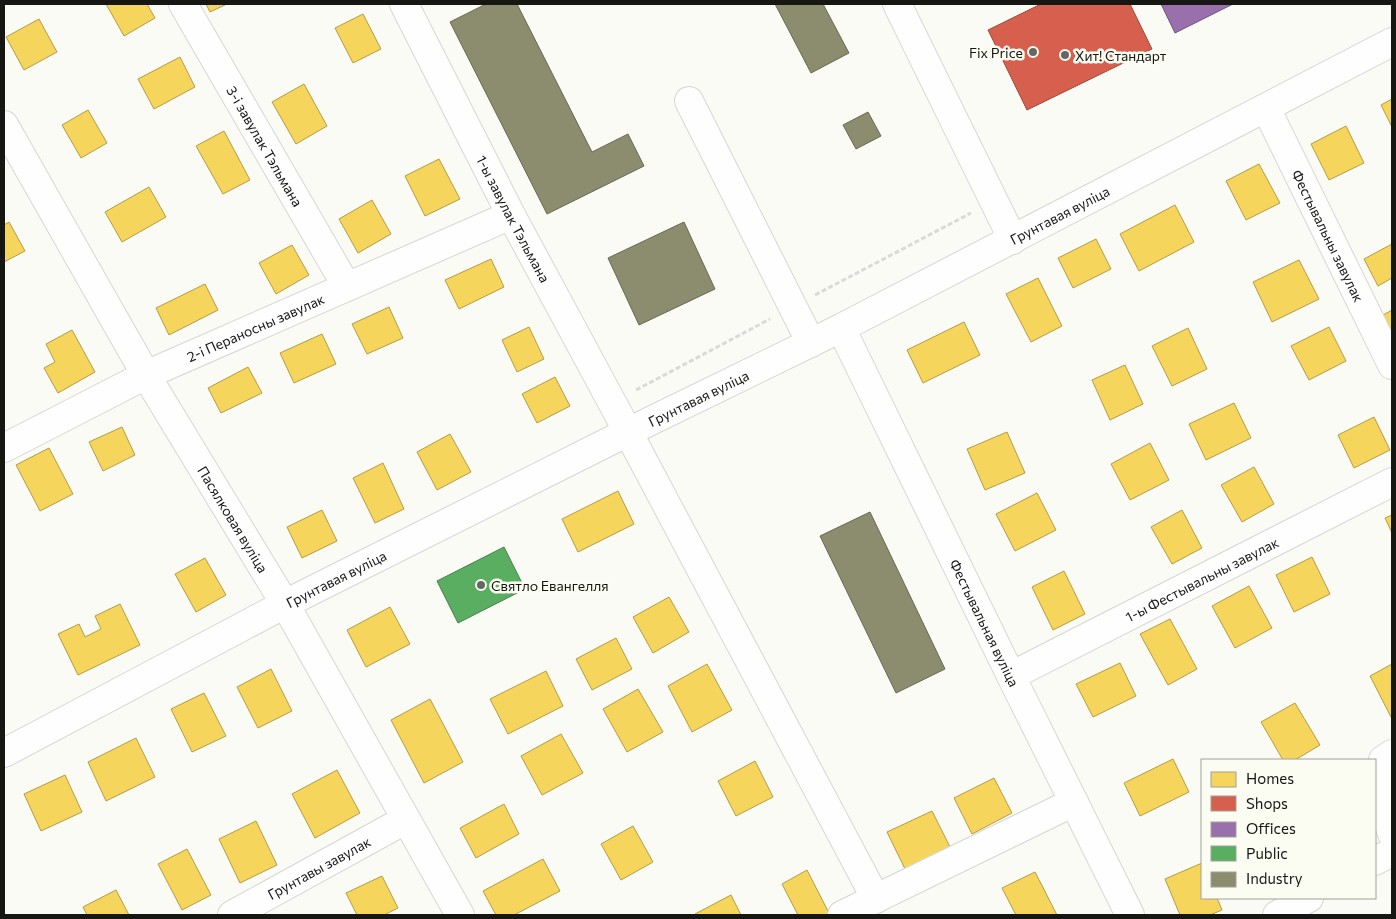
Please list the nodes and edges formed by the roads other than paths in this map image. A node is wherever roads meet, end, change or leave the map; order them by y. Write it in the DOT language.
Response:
graph roads {
  1 [pos="183,4"];
  2 [pos="404,4"];
  3 [pos="897,4"];
  4 [pos="1392,42"];
  5 [pos="689,101"];
  6 [pos="1266,108"];
  7 [pos="4,125"];
  8 [pos="511,215"];
  9 [pos="1013,240"];
  10 [pos="347,287"];
  11 [pos="841,328"];
  12 [pos="811,343"];
  13 [pos="1392,365"];
  14 [pos="146,375"];
  15 [pos="628,432"];
  16 [pos="4,448"];
  17 [pos="1392,482"];
  18 [pos="284,604"];
  19 [pos="1011,676"];
  20 [pos="4,752"];
  21 [pos="1392,754"];
  22 [pos="1074,802"];
  23 [pos="405,820"];
  24 [pos="1392,834"];
  25 [pos="1392,852"];
  26 [pos="1376,861"];
  27 [pos="876,899"];
  28 [pos="1307,899"];
  29 [pos="232,915"];
  30 [pos="460,915"];
  31 [pos="842,915"];
  32 [pos="1130,915"];
  33 [pos="1277,915"];
  1 -- 10 [label="street, 3-і завулак Тэльмана"];
  2 -- 8 [label="street, 1-ы завулак Тэльмана"];
  3 -- 9 [label="street"];
  4 -- 6 [label="street, Грунтавая вуліца"];
  5 -- 12 [label="street"];
  6 -- 9 [label="street, Грунтавая вуліца"];
  6 -- 13 [label="street, Фестывальны завулак"];
  7 -- 14 [label="street, Пасялковая вуліца"];
  8 -- 10 [label="street, 2-і Пераносны завулак"];
  8 -- 15 [label="street, 1-ы завулак Тэльмана"];
  9 -- 11 [label="street, Грунтавая вуліца"];
  10 -- 14 [label="street, 2-і Пераносны завулак"];
  11 -- 12 [label="street, Грунтавая вуліца"];
  11 -- 19 [label="street, Фестывальная вуліца"];
  12 -- 15 [label="street, Грунтавая вуліца"];
  14 -- 16 [label="street, 2-і Пераносны завулак"];
  14 -- 18 [label="street, Пасялковая вуліца"];
  15 -- 18 [label="street, Грунтавая вуліца"];
  15 -- 27 [label="street, 1-ы завулак Тэльмана"];
  17 -- 19 [label="street, 1-ы Фестывальны завулак"];
  18 -- 20 [label="street, Грунтавая вуліца"];
  18 -- 23 [label="street, Пасялковая вуліца"];
  19 -- 22 [label="street, Фестывальная вуліца"];
  21 -- 24 [label="street"];
  22 -- 27 [label="street"];
  22 -- 32 [label="street, Фестывальная вуліца"];
  23 -- 29 [label="street, Грунтавы завулак"];
  23 -- 30 [label="street, Пасялковая вуліца"];
  25 -- 26 [label="street"];
  27 -- 31 [label="street"];
  28 -- 33 [label="street"];
}
